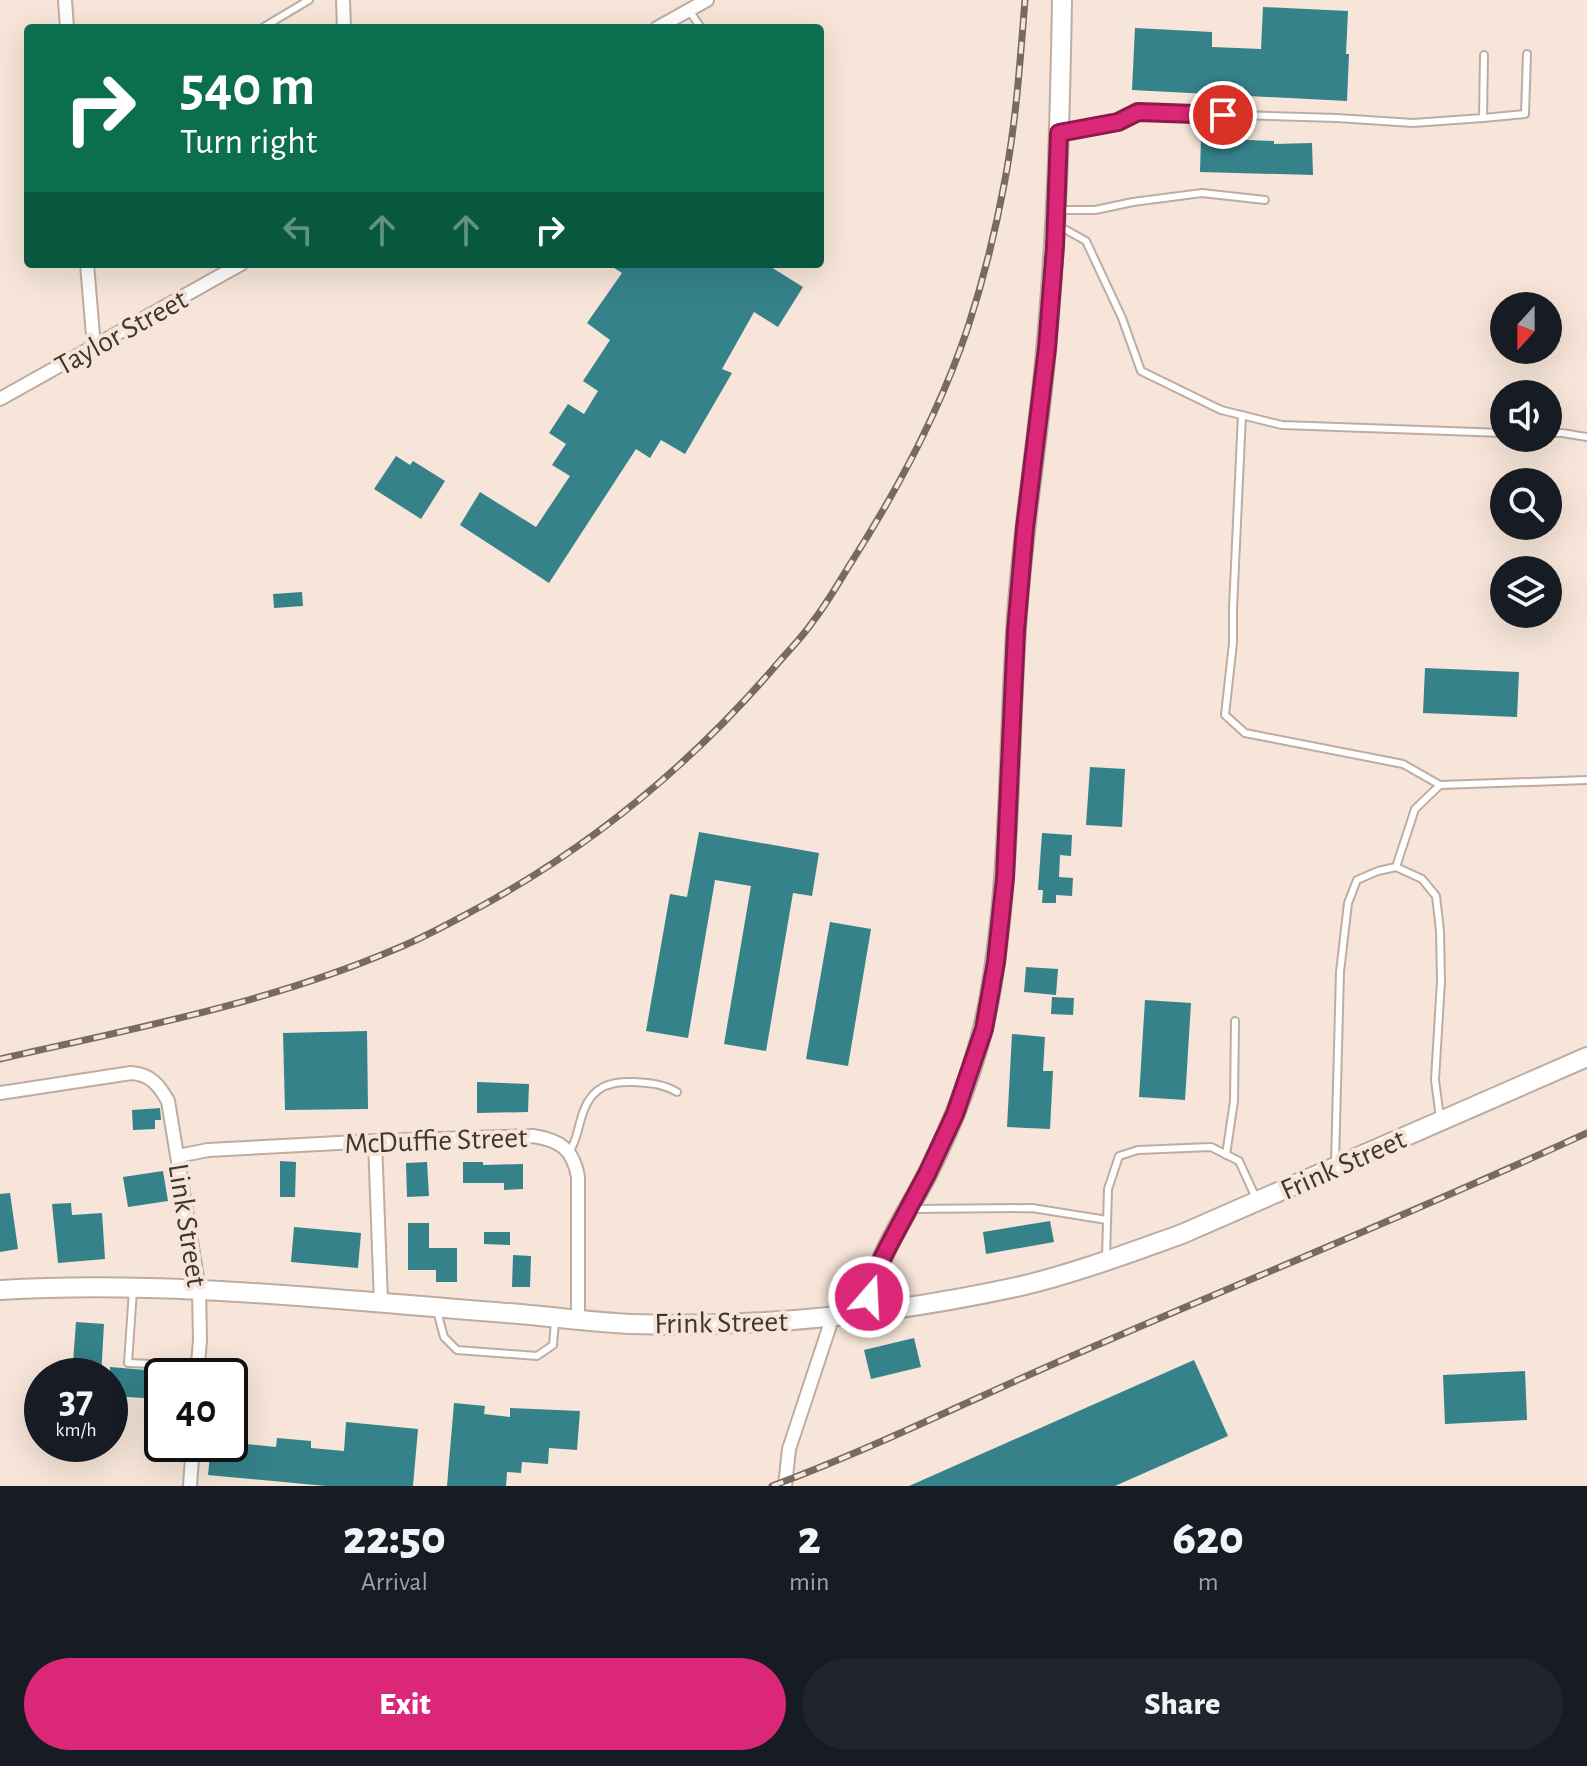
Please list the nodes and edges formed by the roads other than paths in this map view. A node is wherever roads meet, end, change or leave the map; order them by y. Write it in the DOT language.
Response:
graph roads {
  1 [pos="65,0"];
  2 [pos="309,0"];
  3 [pos="343,0"];
  4 [pos="707,0"];
  5 [pos="1062,0"];
  6 [pos="689,10"];
  7 [pos="67,24"];
  8 [pos="269,24"];
  9 [pos="344,24"];
  10 [pos="664,24"];
  11 [pos="698,24"];
  12 [pos="1527,54"];
  13 [pos="1484,55"];
  14 [pos="1483,118"];
  15 [pos="1059,133"];
  16 [pos="1265,200"];
  17 [pos="1056,218"];
  18 [pos="87,268"];
  19 [pos="234,268"];
  20 [pos="94,347"];
  21 [pos="0,399"];
  22 [pos="1242,415"];
  23 [pos="1490,432"];
  24 [pos="1562,433"];
  25 [pos="1587,437"];
  26 [pos="1587,780"];
  27 [pos="1440,785"];
  28 [pos="1396,867"];
  29 [pos="1235,1021"];
  30 [pos="1587,1057"];
  31 [pos="677,1092"];
  32 [pos="0,1093"];
  33 [pos="1440,1122"];
  34 [pos="375,1141"];
  35 [pos="569,1152"];
  36 [pos="1226,1155"];
  37 [pos="178,1156"];
  38 [pos="1335,1168"];
  39 [pos="1257,1202"];
  40 [pos="909,1209"];
  41 [pos="1107,1220"];
  42 [pos="1106,1261"];
  43 [pos="133,1286"];
  44 [pos="199,1289"];
  45 [pos="0,1290"];
  46 [pos="381,1302"];
  47 [pos="437,1307"];
  48 [pos="869,1312"];
  49 [pos="833,1316"];
  50 [pos="555,1317"];
  51 [pos="578,1319"];
  52 [pos="198,1358"];
  53 [pos="144,1364"];
  54 [pos="192,1462"];
  55 [pos="190,1486"];
  56 [pos="785,1486"];
  1 -- 7 [label="street"];
  2 -- 8 [label="lane"];
  3 -- 9 [label="street"];
  4 -- 6 [label="street"];
  5 -- 15 [label="main road"];
  6 -- 10 [label="street"];
  6 -- 11 [label="lane"];
  12 -- 14 [label="lane"];
  13 -- 14 [label="lane"];
  14 -- 15 [label="lane"];
  15 -- 17 [label="main road"];
  16 -- 17 [label="lane"];
  17 -- 22 [label="lane"];
  17 -- 40 [label="main road"];
  18 -- 20 [label="street"];
  19 -- 20 [label="street, Taylor Street"];
  20 -- 21 [label="street, Taylor Street"];
  22 -- 23 [label="lane"];
  22 -- 27 [label="lane"];
  24 -- 25 [label="lane"];
  26 -- 27 [label="lane"];
  27 -- 28 [label="lane"];
  28 -- 33 [label="lane"];
  28 -- 38 [label="lane"];
  29 -- 36 [label="lane"];
  30 -- 33 [label="main road, Frink Street"];
  31 -- 35 [label="lane"];
  32 -- 37 [label="street, Link Street"];
  33 -- 38 [label="main road, Frink Street"];
  34 -- 35 [label="street, McDuffie Street"];
  34 -- 37 [label="street, McDuffie Street"];
  34 -- 46 [label="street"];
  35 -- 51 [label="street, McDuffie Street"];
  36 -- 39 [label="lane"];
  36 -- 41 [label="lane"];
  37 -- 44 [label="street, Link Street"];
  38 -- 39 [label="main road, Frink Street"];
  39 -- 42 [label="main road, Frink Street"];
  40 -- 41 [label="lane"];
  40 -- 48 [label="main road"];
  41 -- 42 [label="lane"];
  42 -- 48 [label="main road, Frink Street"];
  43 -- 44 [label="main road, Frink Street"];
  43 -- 45 [label="main road, Frink Street"];
  43 -- 53 [label="lane"];
  44 -- 46 [label="main road, Frink Street"];
  44 -- 52 [label="street, Link Street"];
  46 -- 47 [label="main road, Frink Street"];
  47 -- 50 [label="main road, Frink Street"];
  47 -- 50 [label="lane"];
  48 -- 49 [label="main road, Frink Street"];
  49 -- 51 [label="main road, Frink Street"];
  49 -- 56 [label="street"];
  50 -- 51 [label="main road, Frink Street"];
  54 -- 55 [label="street"];
}
